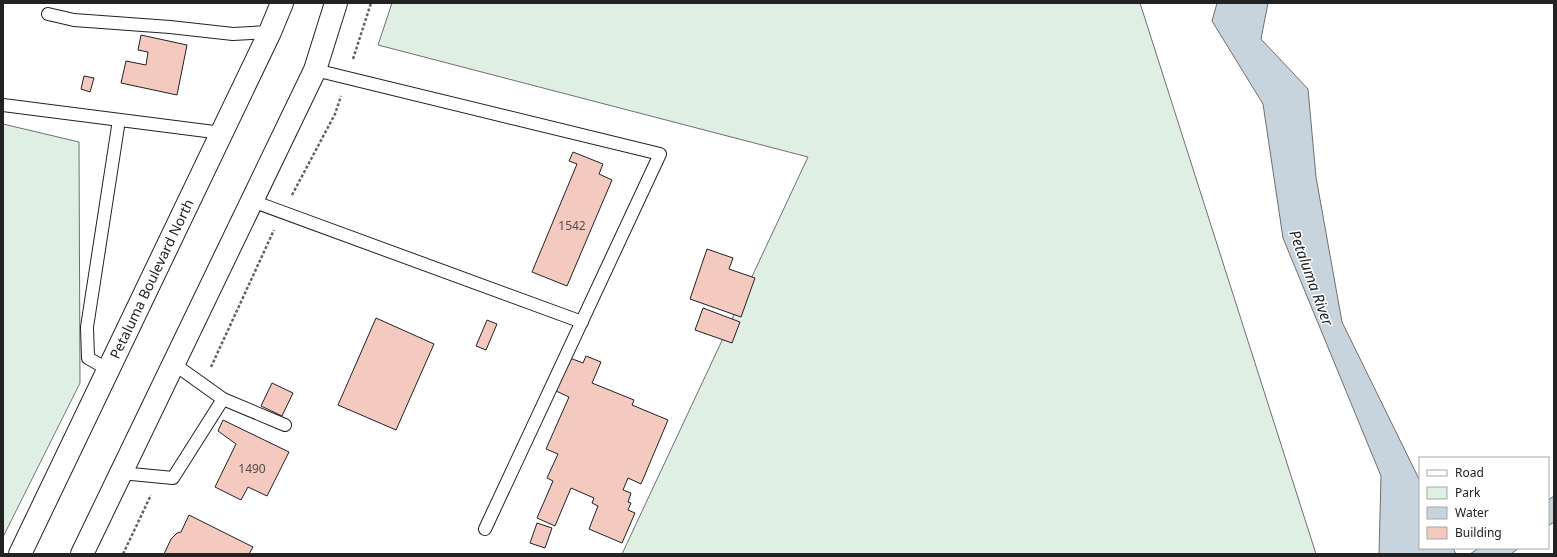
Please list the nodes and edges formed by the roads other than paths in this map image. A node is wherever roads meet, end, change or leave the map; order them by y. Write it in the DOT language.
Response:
graph roads {
  1 [pos="282,3"];
  2 [pos="336,3"];
  3 [pos="48,14"];
  4 [pos="270,32"];
  5 [pos="315,70"];
  6 [pos="3,105"];
  7 [pos="119,120"];
  8 [pos="222,133"];
  9 [pos="252,201"];
  10 [pos="582,322"];
  11 [pos="174,364"];
  12 [pos="109,370"];
  13 [pos="222,398"];
  14 [pos="285,424"];
  15 [pos="121,473"];
  16 [pos="485,529"];
  17 [pos="20,554"];
  18 [pos="82,554"];
  1 -- 4 [label="main road, Petaluma Boulevard North"];
  2 -- 5 [label="main road"];
  3 -- 4 [label="lane"];
  4 -- 8 [label="main road, Petaluma Boulevard North"];
  5 -- 9 [label="main road"];
  5 -- 10 [label="lane"];
  6 -- 7 [label="lane"];
  7 -- 8 [label="lane"];
  7 -- 12 [label="lane"];
  8 -- 12 [label="main road, Petaluma Boulevard North"];
  9 -- 10 [label="lane"];
  9 -- 11 [label="main road"];
  10 -- 16 [label="lane"];
  11 -- 13 [label="lane"];
  11 -- 15 [label="main road"];
  12 -- 17 [label="main road, Petaluma Boulevard North"];
  13 -- 14 [label="lane"];
  13 -- 15 [label="lane"];
  15 -- 18 [label="main road"];
}
